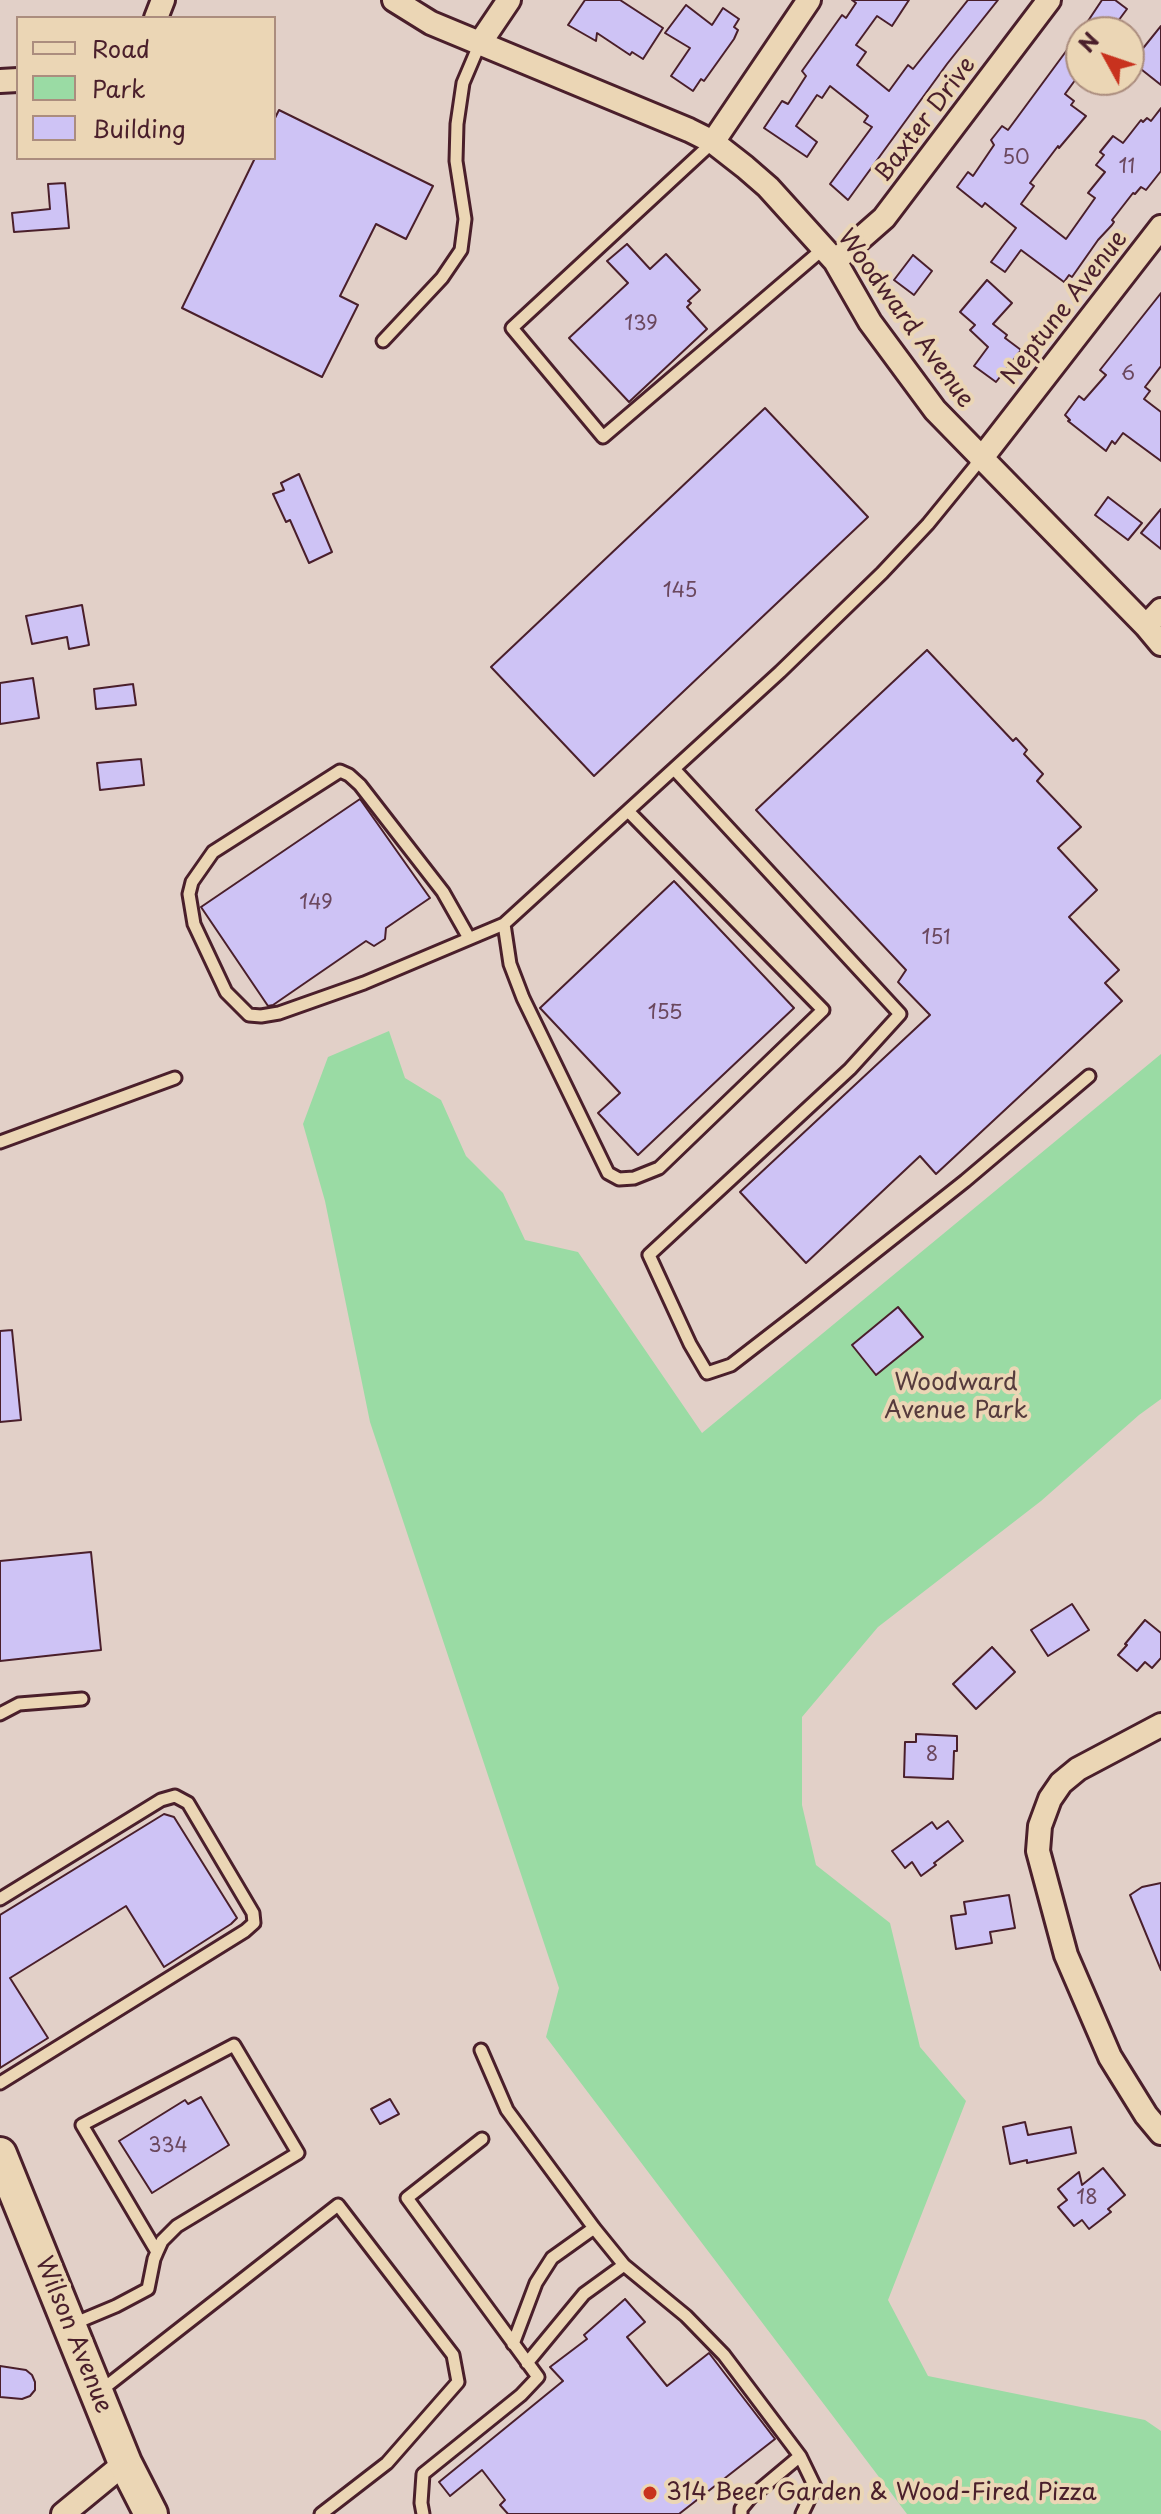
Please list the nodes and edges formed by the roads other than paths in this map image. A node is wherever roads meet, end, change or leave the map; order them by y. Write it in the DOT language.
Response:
graph roads {
  1 [pos="394,0"];
  2 [pos="509,0"];
  3 [pos="809,0"];
  4 [pos="1049,0"];
  5 [pos="480,43"];
  6 [pos="713,142"];
  7 [pos="1161,227"];
  8 [pos="829,255"];
  9 [pos="383,341"];
  10 [pos="981,459"];
  11 [pos="1154,618"];
  12 [pos="1161,644"];
  13 [pos="675,770"];
  14 [pos="629,812"];
  15 [pos="504,924"];
  16 [pos="469,938"];
  17 [pos="1089,1076"];
  18 [pos="175,1078"];
  19 [pos="0,1142"];
  20 [pos="82,1699"];
  21 [pos="0,1714"];
  22 [pos="1161,1725"];
  23 [pos="0,1899"];
  24 [pos="481,2050"];
  25 [pos="0,2083"];
  26 [pos="1161,2133"];
  27 [pos="482,2139"];
  28 [pos="0,2154"];
  29 [pos="594,2228"];
  30 [pos="157,2252"];
  31 [pos="624,2265"];
  32 [pos="69,2326"];
  33 [pos="513,2344"];
  34 [pos="527,2363"];
  35 [pos="96,2394"];
  36 [pos="800,2456"];
  37 [pos="125,2463"];
  38 [pos="63,2514"];
  39 [pos="151,2514"];
  40 [pos="321,2514"];
  41 [pos="423,2514"];
  42 [pos="741,2514"];
  43 [pos="802,2514"];
  1 -- 5 [label="street, Woodward Avenue"];
  2 -- 5 [label="street"];
  3 -- 6 [label="street"];
  4 -- 8 [label="street, Baxter Drive"];
  5 -- 6 [label="street, Woodward Avenue"];
  5 -- 9 [label="lane"];
  6 -- 8 [label="street, Woodward Avenue"];
  6 -- 8 [label="lane"];
  7 -- 10 [label="street, Neptune Avenue"];
  8 -- 10 [label="street, Woodward Avenue"];
  10 -- 11 [label="street, Woodward Avenue"];
  10 -- 13 [label="lane"];
  11 -- 12 [label="street, Woodward Avenue"];
  13 -- 14 [label="lane"];
  13 -- 17 [label="lane"];
  14 -- 15 [label="lane"];
  14 -- 15 [label="lane"];
  15 -- 16 [label="lane"];
  16 -- 16 [label="lane"];
  18 -- 19 [label="lane"];
  20 -- 21 [label="lane"];
  22 -- 26 [label="street"];
  23 -- 25 [label="lane"];
  24 -- 29 [label="lane"];
  27 -- 33 [label="lane"];
  28 -- 32 [label="main road, Wilson Avenue"];
  29 -- 31 [label="lane"];
  29 -- 33 [label="lane"];
  30 -- 30 [label="lane"];
  30 -- 32 [label="lane"];
  31 -- 34 [label="lane"];
  31 -- 36 [label="lane"];
  32 -- 35 [label="main road, Wilson Avenue"];
  33 -- 34 [label="lane"];
  34 -- 41 [label="lane"];
  35 -- 37 [label="main road, Wilson Avenue"];
  35 -- 40 [label="lane"];
  36 -- 42 [label="lane"];
  36 -- 43 [label="lane"];
  37 -- 38 [label="street"];
  37 -- 39 [label="main road, Wilson Avenue"];
}
